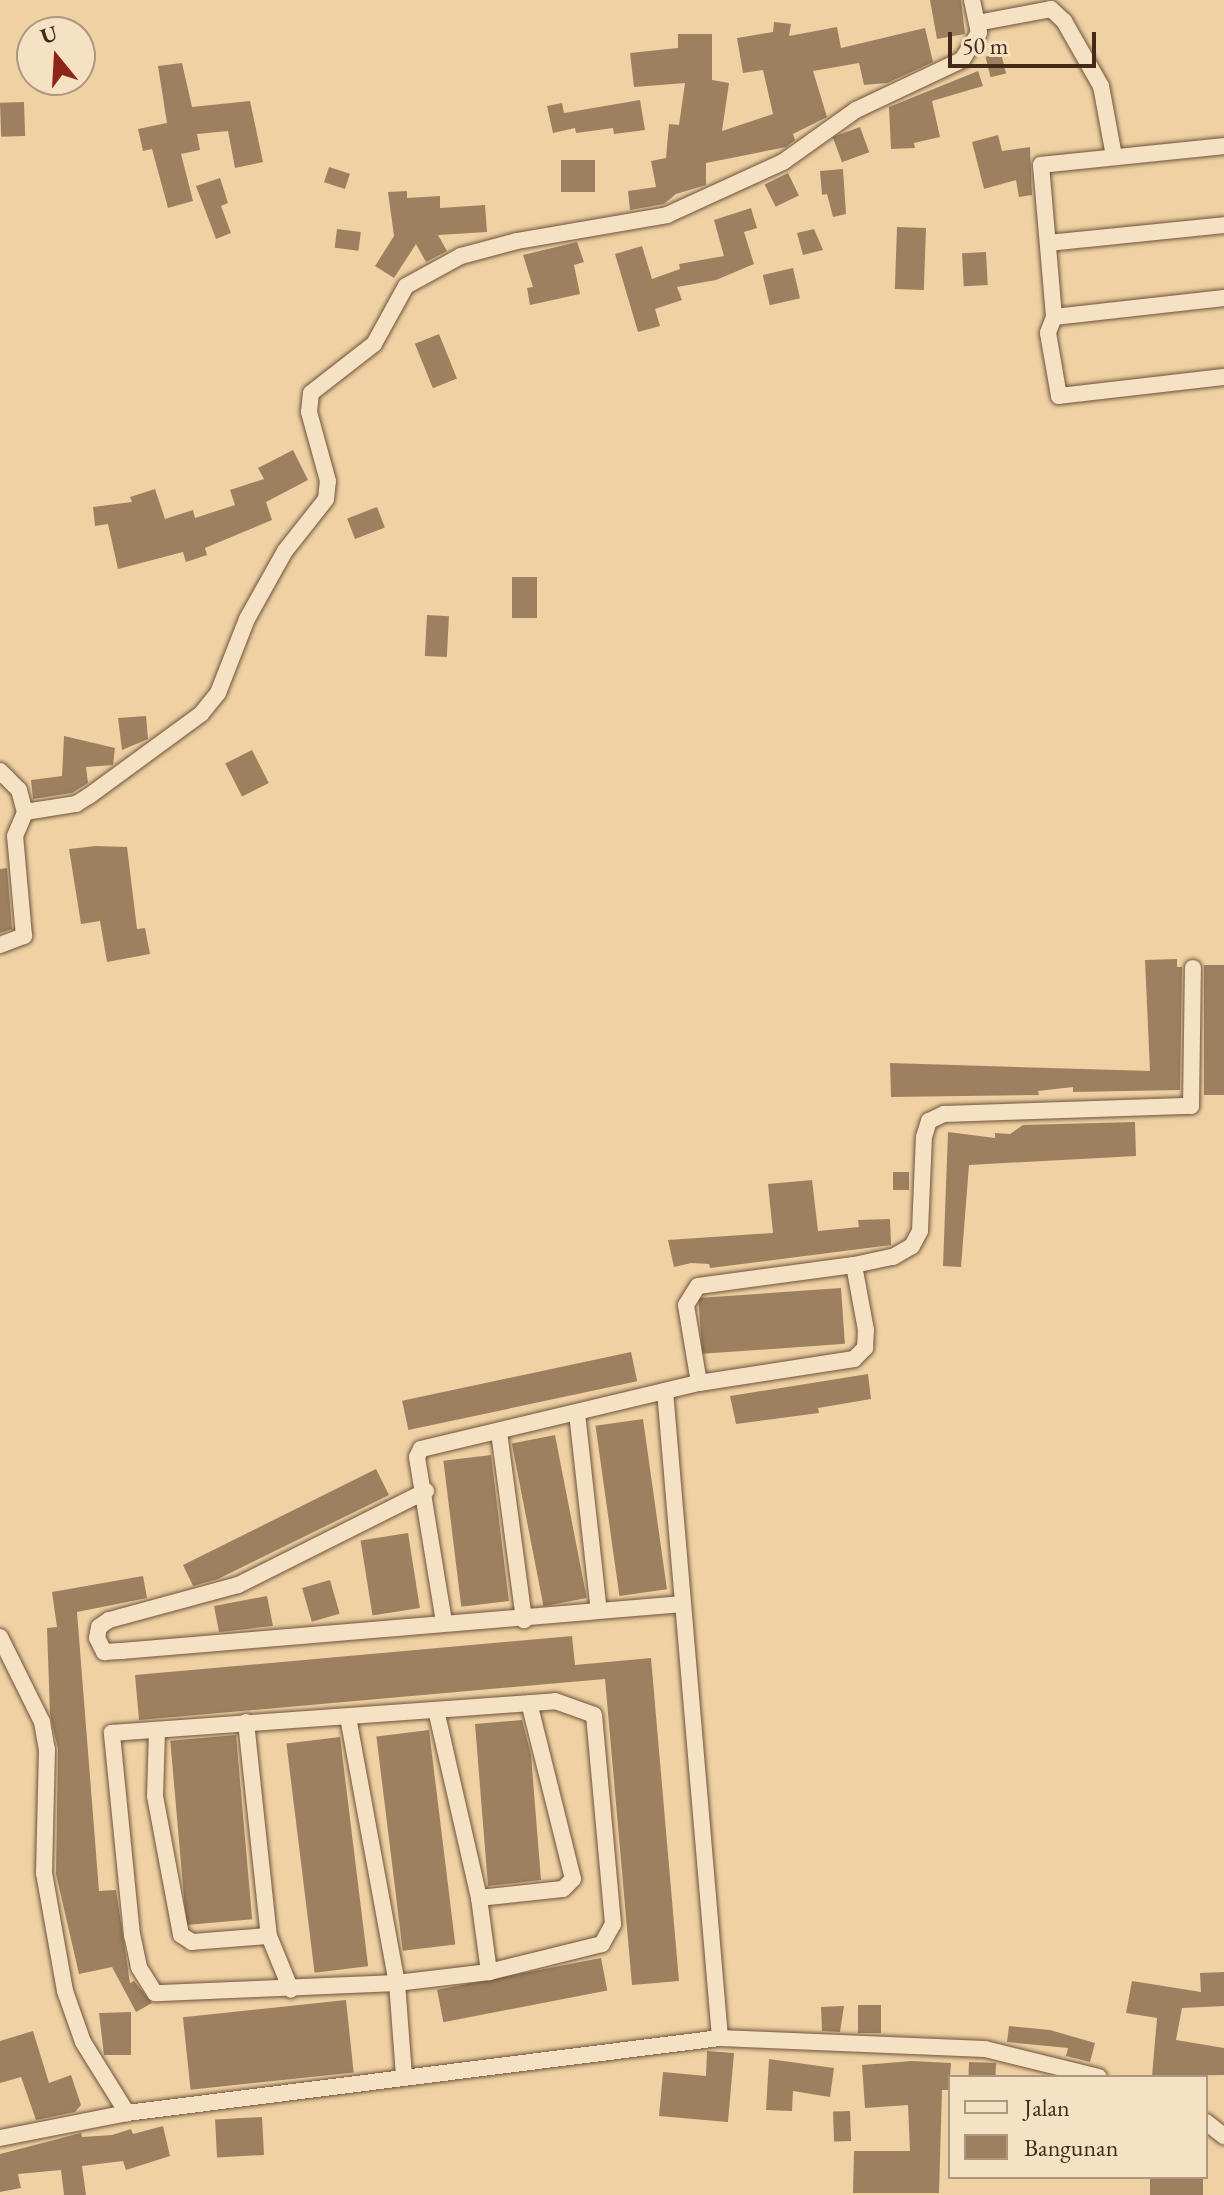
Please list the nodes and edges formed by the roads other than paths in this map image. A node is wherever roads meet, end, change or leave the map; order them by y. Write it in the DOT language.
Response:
graph roads {
  1 [pos="972,0"];
  2 [pos="977,23"];
  3 [pos="1224,146"];
  4 [pos="1114,156"];
  5 [pos="1224,225"];
  6 [pos="1048,243"];
  7 [pos="1224,298"];
  8 [pos="1054,317"];
  9 [pos="1224,377"];
  10 [pos="0,771"];
  11 [pos="25,812"];
  12 [pos="0,945"];
  13 [pos="1193,968"];
  14 [pos="854,1265"];
  15 [pos="699,1383"];
  16 [pos="665,1391"];
  17 [pos="577,1413"];
  18 [pos="499,1432"];
  19 [pos="426,1491"];
  20 [pos="683,1604"];
  21 [pos="599,1611"];
  22 [pos="524,1620"];
  23 [pos="444,1622"];
  24 [pos="0,1637"];
  25 [pos="529,1703"];
  26 [pos="436,1710"];
  27 [pos="348,1717"];
  28 [pos="246,1722"];
  29 [pos="157,1730"];
  30 [pos="479,1898"];
  31 [pos="269,1936"];
  32 [pos="489,1972"];
  33 [pos="397,1983"];
  34 [pos="291,1990"];
  35 [pos="720,2038"];
  36 [pos="1091,2075"];
  37 [pos="404,2076"];
  38 [pos="127,2113"];
  39 [pos="1208,2124"];
  40 [pos="1224,2136"];
  41 [pos="0,2138"];
  1 -- 2 [label="street"];
  2 -- 4 [label="street"];
  2 -- 11 [label="street"];
  3 -- 4 [label="street"];
  4 -- 6 [label="street"];
  5 -- 6 [label="street"];
  6 -- 8 [label="street"];
  7 -- 8 [label="street"];
  8 -- 9 [label="street"];
  10 -- 11 [label="street"];
  11 -- 12 [label="street"];
  13 -- 14 [label="street"];
  14 -- 15 [label="street"];
  14 -- 15 [label="street"];
  15 -- 16 [label="street"];
  16 -- 17 [label="street"];
  16 -- 20 [label="street"];
  17 -- 18 [label="street"];
  17 -- 21 [label="street"];
  18 -- 19 [label="street"];
  18 -- 22 [label="street"];
  19 -- 23 [label="street"];
  19 -- 23 [label="street"];
  20 -- 21 [label="street"];
  20 -- 35 [label="street"];
  21 -- 22 [label="street"];
  22 -- 23 [label="street"];
  24 -- 38 [label="street"];
  25 -- 26 [label="street"];
  25 -- 30 [label="street"];
  25 -- 32 [label="street"];
  26 -- 27 [label="street"];
  26 -- 30 [label="street"];
  27 -- 28 [label="street"];
  27 -- 33 [label="street"];
  28 -- 29 [label="street"];
  28 -- 31 [label="street"];
  29 -- 31 [label="street"];
  29 -- 34 [label="street"];
  30 -- 32 [label="street"];
  31 -- 34 [label="street"];
  32 -- 33 [label="street"];
  33 -- 34 [label="street"];
  33 -- 37 [label="street"];
  35 -- 36 [label="street"];
  35 -- 37 [label="street"];
  37 -- 38 [label="street"];
  38 -- 41 [label="street"];
  39 -- 40 [label="street"];
}
